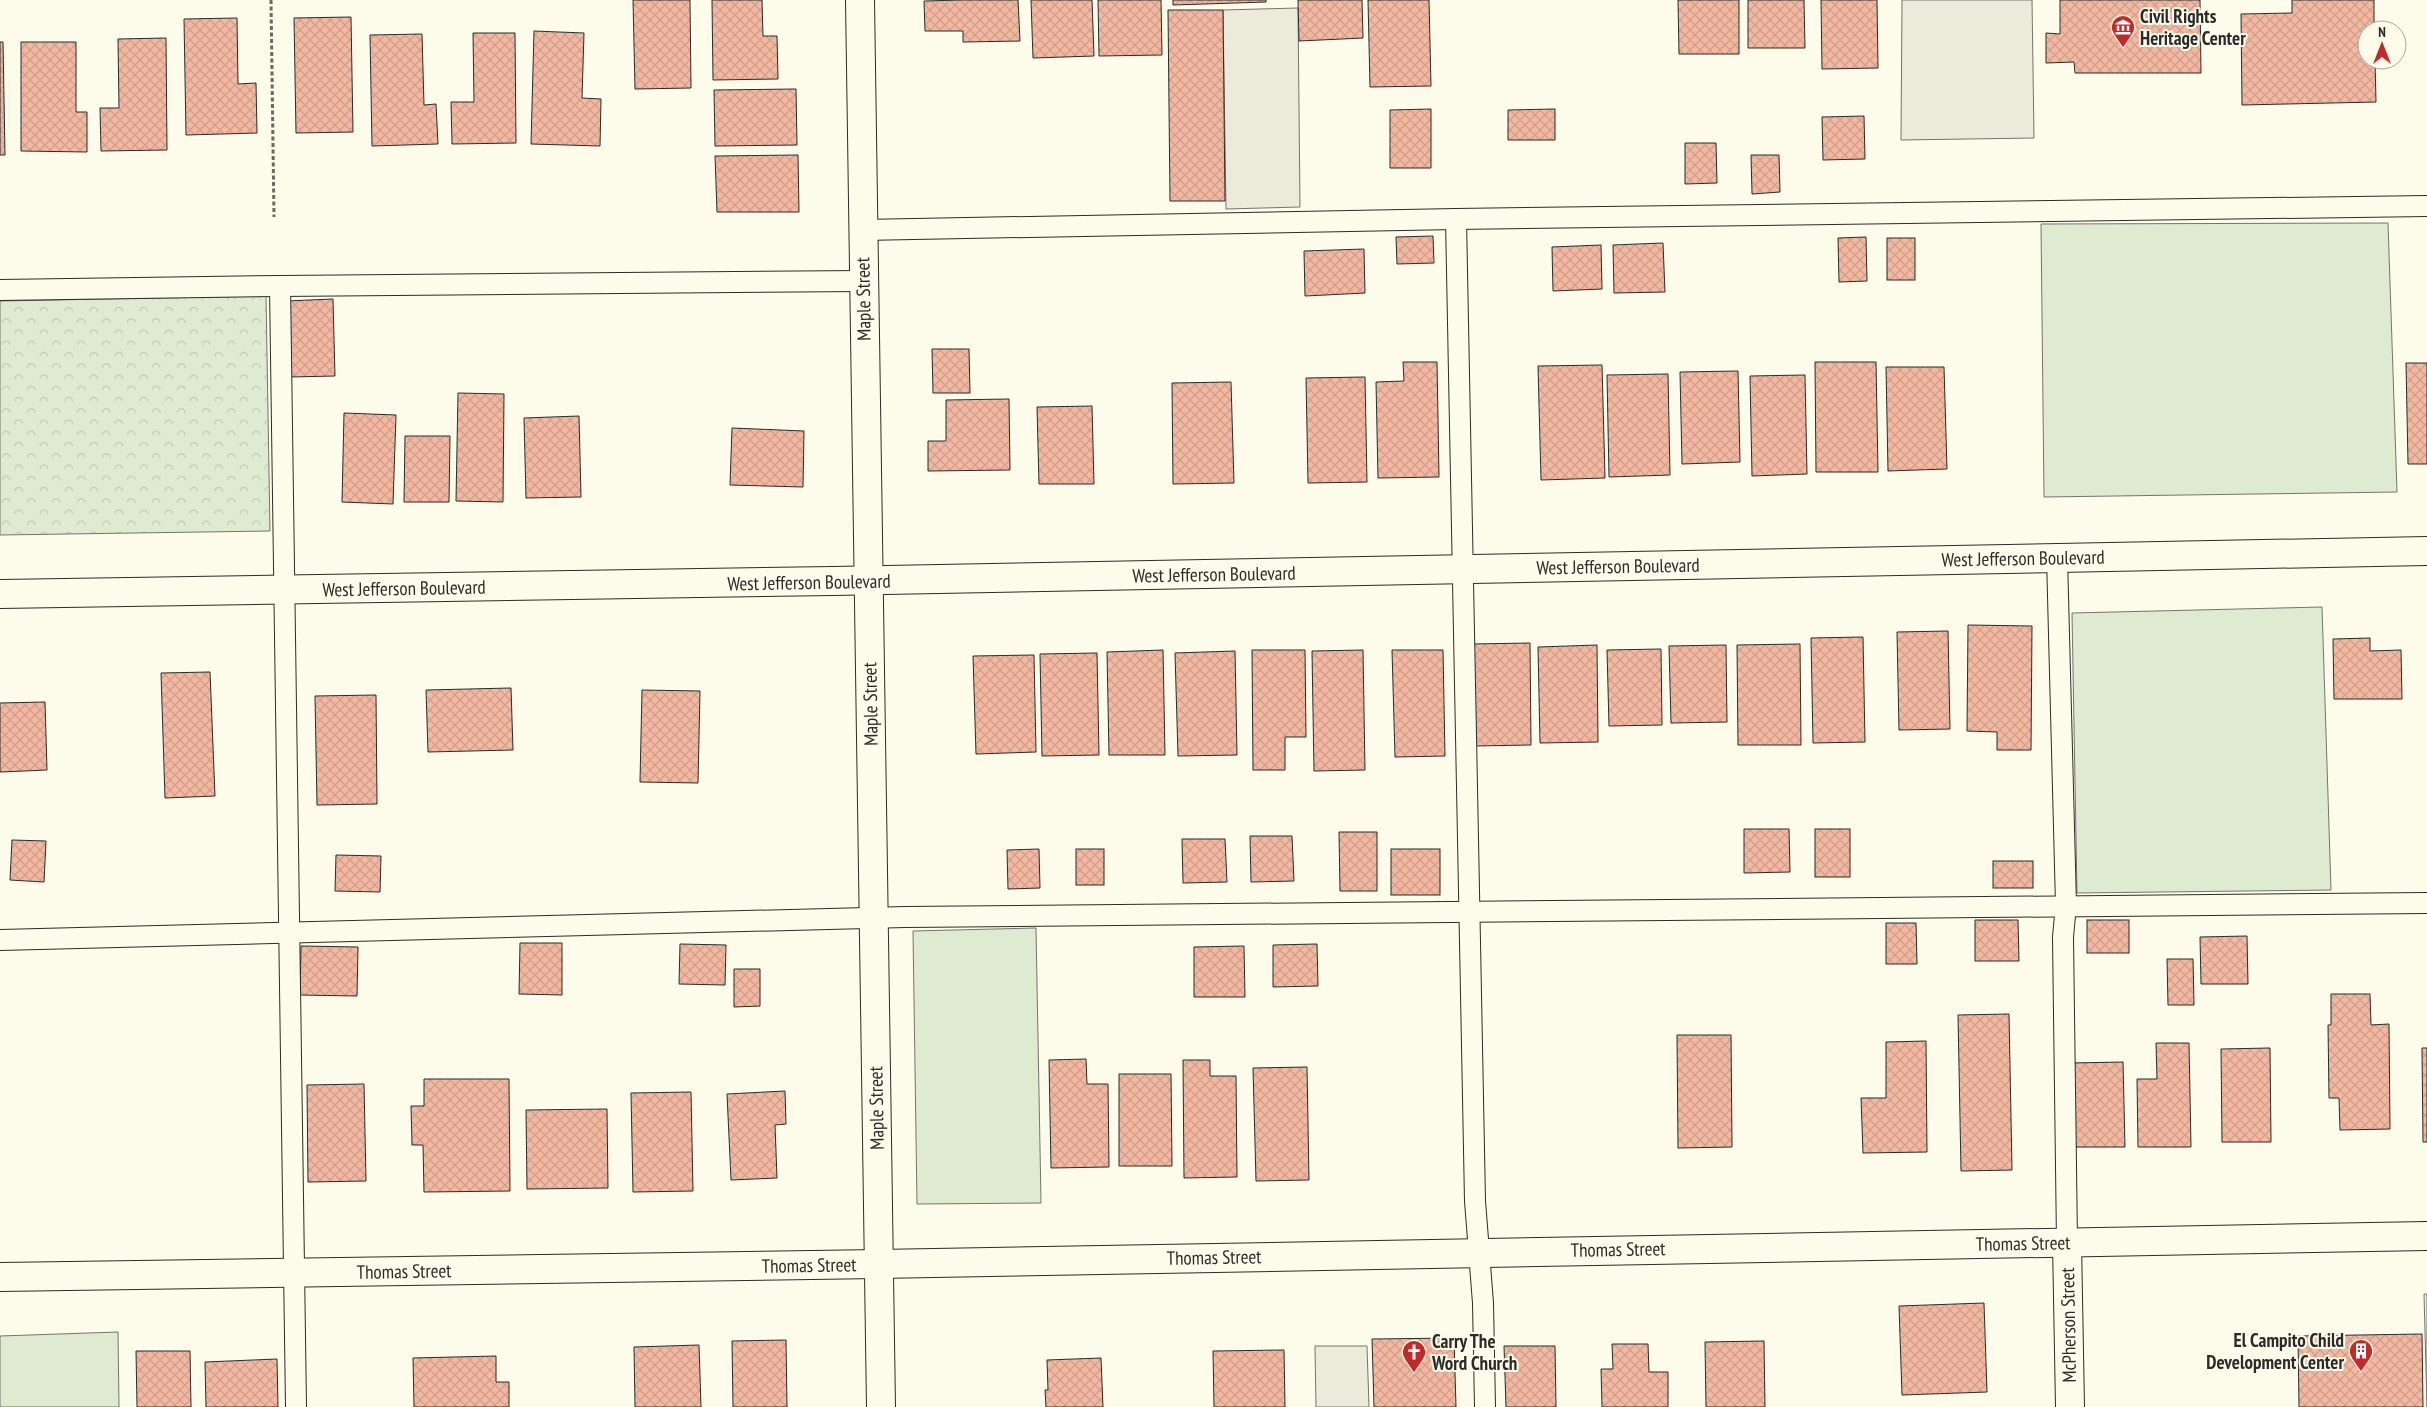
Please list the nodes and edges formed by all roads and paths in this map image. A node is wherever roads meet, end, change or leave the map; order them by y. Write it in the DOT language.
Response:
graph roads {
  1 [pos="271,0"];
  2 [pos="860,0"];
  3 [pos="2427,206"];
  4 [pos="274,217"];
  5 [pos="1456,219"];
  6 [pos="862,230"];
  7 [pos="863,281"];
  8 [pos="280,286"];
  9 [pos="0,290"];
  10 [pos="2427,551"];
  11 [pos="2057,557"];
  12 [pos="1462,569"];
  13 [pos="868,581"];
  14 [pos="285,589"];
  15 [pos="0,594"];
  16 [pos="2427,903"];
  17 [pos="2066,905"];
  18 [pos="1468,913"];
  19 [pos="873,918"];
  20 [pos="290,933"];
  21 [pos="0,940"];
  22 [pos="2427,1236"];
  23 [pos="2067,1242"];
  24 [pos="1480,1252"];
  25 [pos="878,1264"];
  26 [pos="293,1272"];
  27 [pos="0,1277"];
  28 [pos="296,1407"];
  29 [pos="881,1407"];
  30 [pos="1485,1407"];
  31 [pos="2070,1407"];
  1 -- 4 [label="path"];
  2 -- 6 [label="street, Maple Street"];
  3 -- 5 [label="lane"];
  5 -- 6 [label="lane"];
  5 -- 12 [label="lane"];
  6 -- 7 [label="street, Maple Street"];
  7 -- 8 [label="lane"];
  7 -- 13 [label="street, Maple Street"];
  8 -- 9 [label="lane"];
  8 -- 14 [label="lane"];
  10 -- 11 [label="street, West Jefferson Boulevard"];
  11 -- 12 [label="street, West Jefferson Boulevard"];
  11 -- 17 [label="lane"];
  12 -- 13 [label="street, West Jefferson Boulevard"];
  12 -- 18 [label="lane"];
  13 -- 14 [label="street, West Jefferson Boulevard"];
  13 -- 19 [label="street, Maple Street"];
  14 -- 15 [label="street, West Jefferson Boulevard"];
  14 -- 20 [label="lane"];
  16 -- 17 [label="lane"];
  17 -- 18 [label="lane"];
  17 -- 23 [label="lane"];
  18 -- 19 [label="lane"];
  18 -- 24 [label="lane"];
  19 -- 20 [label="lane"];
  19 -- 25 [label="street, Maple Street"];
  20 -- 21 [label="lane"];
  20 -- 26 [label="lane"];
  22 -- 23 [label="street, Thomas Street"];
  23 -- 24 [label="street, Thomas Street"];
  23 -- 31 [label="street, McPherson Street"];
  24 -- 25 [label="street, Thomas Street"];
  24 -- 30 [label="lane"];
  25 -- 26 [label="street, Thomas Street"];
  25 -- 29 [label="street, Maple Street"];
  26 -- 27 [label="street, Thomas Street"];
  26 -- 28 [label="lane"];
}
